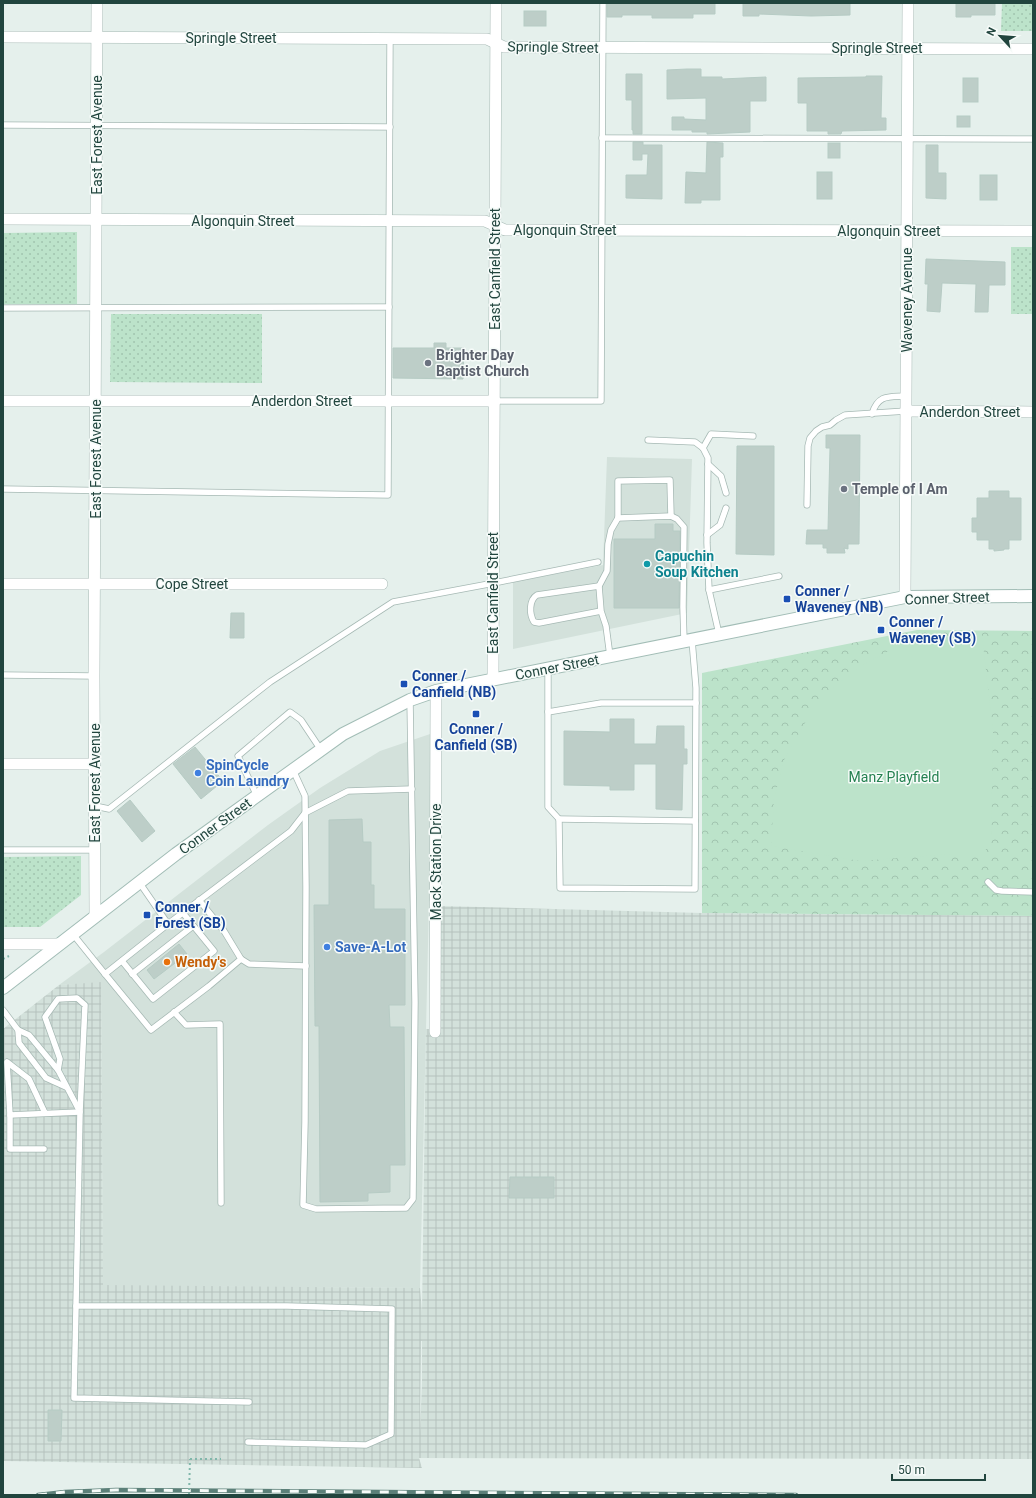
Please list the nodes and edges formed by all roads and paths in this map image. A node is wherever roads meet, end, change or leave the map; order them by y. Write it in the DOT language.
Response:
graph roads {
  1 [pos="97,3"];
  2 [pos="496,3"];
  3 [pos="603,3"];
  4 [pos="908,3"];
  5 [pos="3,37"];
  6 [pos="97,37"];
  7 [pos="390,38"];
  8 [pos="496,43"];
  9 [pos="602,48"];
  10 [pos="908,48"];
  11 [pos="1033,49"];
  12 [pos="3,125"];
  13 [pos="97,126"];
  14 [pos="390,126"];
  15 [pos="602,138"];
  16 [pos="1033,139"];
  17 [pos="907,140"];
  18 [pos="3,219"];
  19 [pos="97,220"];
  20 [pos="389,221"];
  21 [pos="494,225"];
  22 [pos="602,230"];
  23 [pos="907,231"];
  24 [pos="1033,232"];
  25 [pos="97,307"];
  26 [pos="389,307"];
  27 [pos="3,308"];
  28 [pos="906,396"];
  29 [pos="388,401"];
  30 [pos="495,401"];
  31 [pos="3,402"];
  32 [pos="96,402"];
  33 [pos="906,412"];
  34 [pos="1033,412"];
  35 [pos="872,414"];
  36 [pos="754,436"];
  37 [pos="648,440"];
  38 [pos="703,448"];
  39 [pos="708,464"];
  40 [pos="3,489"];
  41 [pos="96,490"];
  42 [pos="726,493"];
  43 [pos="807,506"];
  44 [pos="726,508"];
  45 [pos="671,516"];
  46 [pos="618,518"];
  47 [pos="707,535"];
  48 [pos="598,562"];
  49 [pos="779,576"];
  50 [pos="494,583"];
  51 [pos="3,584"];
  52 [pos="96,584"];
  53 [pos="382,584"];
  54 [pos="599,586"];
  55 [pos="708,590"];
  56 [pos="1033,596"];
  57 [pos="905,597"];
  58 [pos="601,611"];
  59 [pos="719,634"];
  60 [pos="688,641"];
  61 [pos="610,656"];
  62 [pos="548,668"];
  63 [pos="3,675"];
  64 [pos="94,676"];
  65 [pos="493,679"];
  66 [pos="436,691"];
  67 [pos="410,700"];
  68 [pos="696,703"];
  69 [pos="548,712"];
  70 [pos="321,750"];
  71 [pos="3,764"];
  72 [pos="95,764"];
  73 [pos="293,770"];
  74 [pos="412,789"];
  75 [pos="256,796"];
  76 [pos="95,806"];
  77 [pos="305,813"];
  78 [pos="560,819"];
  79 [pos="696,821"];
  80 [pos="3,850"];
  81 [pos="95,850"];
  82 [pos="139,882"];
  83 [pos="988,882"];
  84 [pos="1033,892"];
  85 [pos="199,900"];
  86 [pos="183,913"];
  87 [pos="95,916"];
  88 [pos="168,924"];
  89 [pos="193,926"];
  90 [pos="72,933"];
  91 [pos="3,944"];
  92 [pos="59,944"];
  93 [pos="241,959"];
  94 [pos="122,961"];
  95 [pos="306,966"];
  96 [pos="105,974"];
  97 [pos="132,974"];
  98 [pos="3,988"];
  99 [pos="3,1010"];
  100 [pos="174,1012"];
  101 [pos="18,1030"];
  102 [pos="435,1032"];
  103 [pos="58,1070"];
  104 [pos="66,1087"];
  105 [pos="80,1112"];
  106 [pos="45,1114"];
  107 [pos="10,1115"];
  108 [pos="44,1149"];
  109 [pos="221,1203"];
  110 [pos="76,1306"];
  111 [pos="249,1402"];
  112 [pos="248,1442"];
  113 [pos="222,1459"];
  114 [pos="189,1495"];
  1 -- 6 [label="street, East Forest Avenue"];
  2 -- 8 [label="street, East Canfield Street"];
  3 -- 9 [label="lane"];
  4 -- 10 [label="street, Waveney Avenue"];
  5 -- 6 [label="street, Springle Street"];
  6 -- 7 [label="street, Springle Street"];
  6 -- 13 [label="street, East Forest Avenue"];
  7 -- 8 [label="street, Springle Street"];
  7 -- 14 [label="lane"];
  8 -- 9 [label="street, Springle Street"];
  8 -- 21 [label="street, East Canfield Street"];
  9 -- 10 [label="street, Springle Street"];
  9 -- 15 [label="lane"];
  10 -- 11 [label="street, Springle Street"];
  10 -- 17 [label="street, Waveney Avenue"];
  12 -- 13 [label="lane"];
  13 -- 14 [label="lane"];
  13 -- 19 [label="street, East Forest Avenue"];
  14 -- 20 [label="lane"];
  15 -- 17 [label="lane"];
  15 -- 22 [label="lane"];
  16 -- 17 [label="lane"];
  17 -- 23 [label="street, Waveney Avenue"];
  18 -- 19 [label="street, Algonquin Street"];
  19 -- 20 [label="street, Algonquin Street"];
  19 -- 25 [label="street, East Forest Avenue"];
  20 -- 21 [label="street, Algonquin Street"];
  20 -- 26 [label="lane"];
  21 -- 22 [label="street, Algonquin Street"];
  21 -- 30 [label="street, East Canfield Street"];
  22 -- 23 [label="street, Algonquin Street"];
  22 -- 30 [label="lane, Anderdon Street"];
  23 -- 24 [label="street, Algonquin Street"];
  23 -- 28 [label="street, Waveney Avenue"];
  25 -- 26 [label="lane"];
  25 -- 27 [label="lane"];
  25 -- 32 [label="street, East Forest Avenue"];
  26 -- 29 [label="lane"];
  28 -- 33 [label="street, Waveney Avenue"];
  28 -- 35 [label="lane"];
  29 -- 30 [label="street, Anderdon Street"];
  29 -- 32 [label="street, Anderdon Street"];
  29 -- 41 [label="lane"];
  30 -- 50 [label="street, East Canfield Street"];
  31 -- 32 [label="street, Anderdon Street"];
  32 -- 41 [label="street, East Forest Avenue"];
  33 -- 34 [label="street, Anderdon Street"];
  33 -- 35 [label="lane"];
  33 -- 57 [label="street, Waveney Avenue"];
  35 -- 43 [label="lane"];
  36 -- 38 [label="lane"];
  37 -- 38 [label="lane"];
  38 -- 39 [label="lane"];
  39 -- 42 [label="lane"];
  39 -- 47 [label="lane"];
  40 -- 41 [label="lane"];
  41 -- 52 [label="street, East Forest Avenue"];
  44 -- 47 [label="lane"];
  45 -- 46 [label="lane"];
  45 -- 46 [label="lane"];
  45 -- 60 [label="lane"];
  46 -- 54 [label="lane"];
  47 -- 55 [label="lane"];
  48 -- 50 [label="lane"];
  49 -- 55 [label="lane"];
  50 -- 65 [label="street, East Canfield Street"];
  50 -- 76 [label="lane"];
  51 -- 52 [label="street, Cope Street"];
  52 -- 53 [label="street, Cope Street"];
  52 -- 64 [label="street, East Forest Avenue"];
  54 -- 58 [label="lane"];
  54 -- 58 [label="lane"];
  55 -- 59 [label="lane"];
  56 -- 57 [label="main road, Conner Street"];
  57 -- 59 [label="main road, Conner Street"];
  58 -- 61 [label="lane"];
  59 -- 60 [label="main road, Conner Street"];
  60 -- 61 [label="main road, Conner Street"];
  60 -- 68 [label="lane"];
  61 -- 62 [label="main road, Conner Street"];
  62 -- 65 [label="main road, Conner Street"];
  62 -- 69 [label="lane"];
  63 -- 64 [label="lane"];
  64 -- 72 [label="street, East Forest Avenue"];
  65 -- 66 [label="main road, Conner Street"];
  66 -- 67 [label="main road, Conner Street"];
  66 -- 102 [label="street, Mack Station Drive"];
  67 -- 70 [label="main road, Conner Street"];
  67 -- 74 [label="lane"];
  68 -- 69 [label="lane"];
  68 -- 79 [label="lane"];
  69 -- 78 [label="lane"];
  70 -- 73 [label="main road, Conner Street"];
  70 -- 75 [label="lane"];
  71 -- 72 [label="street"];
  72 -- 76 [label="street, East Forest Avenue"];
  73 -- 75 [label="main road, Conner Street"];
  73 -- 77 [label="lane"];
  74 -- 77 [label="lane"];
  74 -- 95 [label="lane"];
  75 -- 82 [label="main road, Conner Street"];
  76 -- 81 [label="street, East Forest Avenue"];
  77 -- 85 [label="lane"];
  77 -- 95 [label="lane"];
  78 -- 79 [label="lane"];
  78 -- 79 [label="lane"];
  80 -- 81 [label="lane"];
  81 -- 87 [label="street, East Forest Avenue"];
  82 -- 87 [label="main road, Conner Street"];
  82 -- 88 [label="lane"];
  83 -- 84 [label="lane"];
  85 -- 86 [label="lane"];
  85 -- 93 [label="lane"];
  86 -- 88 [label="lane"];
  86 -- 89 [label="lane"];
  87 -- 90 [label="main road, Conner Street"];
  88 -- 94 [label="lane"];
  89 -- 97 [label="lane"];
  89 -- 97 [label="lane"];
  90 -- 92 [label="main road, Conner Street"];
  90 -- 96 [label="lane"];
  91 -- 92 [label="street"];
  92 -- 98 [label="main road, Conner Street"];
  93 -- 95 [label="lane"];
  93 -- 100 [label="lane"];
  94 -- 96 [label="lane"];
  94 -- 97 [label="lane"];
  96 -- 100 [label="lane"];
  99 -- 101 [label="lane"];
  100 -- 109 [label="lane"];
  101 -- 103 [label="lane"];
  101 -- 104 [label="lane"];
  103 -- 104 [label="lane"];
  103 -- 105 [label="lane"];
  104 -- 105 [label="lane"];
  105 -- 106 [label="lane"];
  105 -- 110 [label="lane"];
  106 -- 107 [label="lane"];
  106 -- 107 [label="lane"];
  107 -- 108 [label="lane"];
  110 -- 111 [label="lane"];
  110 -- 112 [label="lane"];
  113 -- 114 [label="path, bridge"];
}
